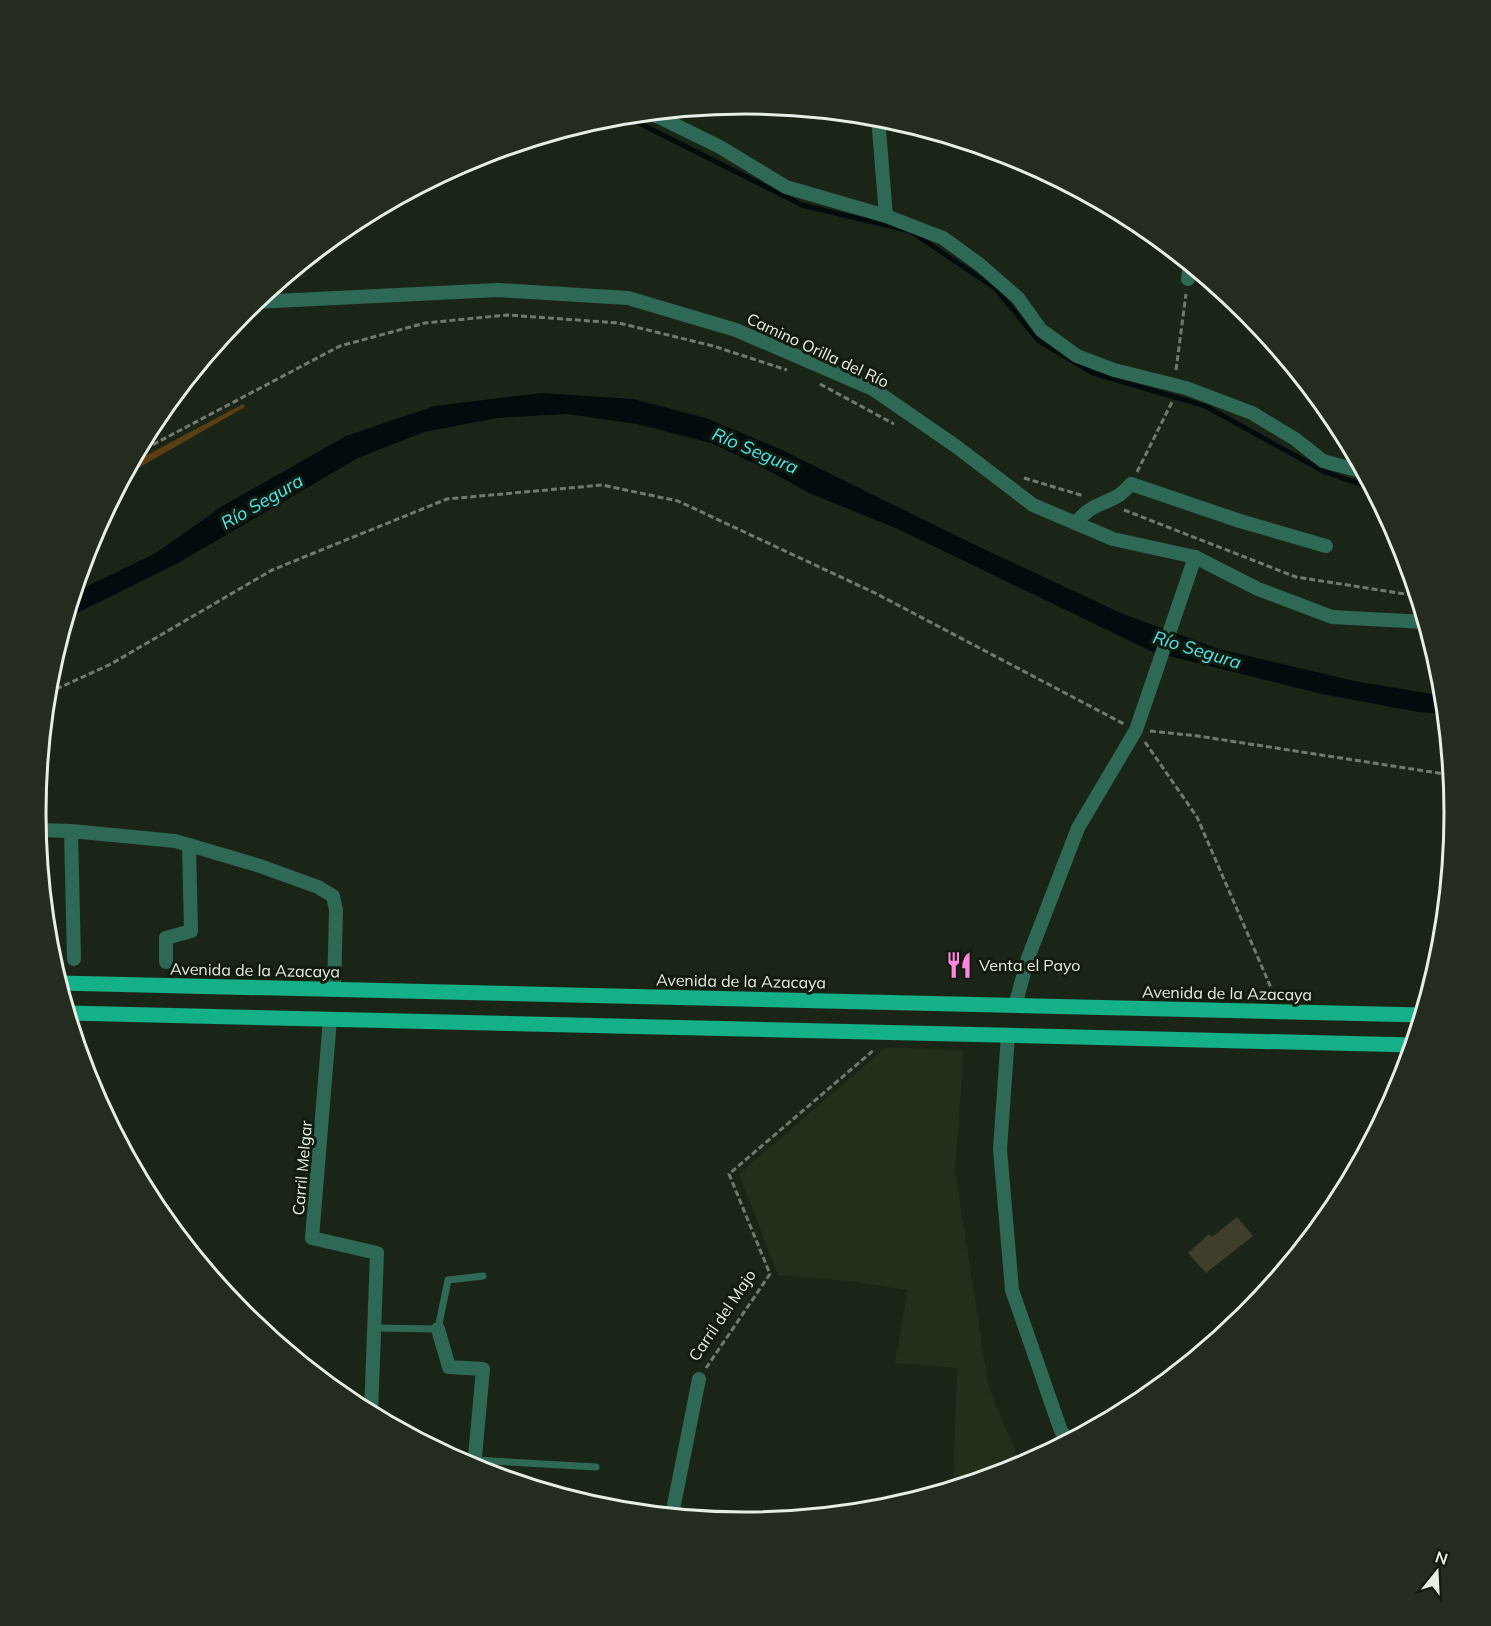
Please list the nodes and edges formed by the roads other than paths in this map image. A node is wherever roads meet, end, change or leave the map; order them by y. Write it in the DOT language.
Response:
graph roads {
  1 [pos="663,119"];
  2 [pos="880,127"];
  3 [pos="886,216"];
  4 [pos="1189,273"];
  5 [pos="1188,279"];
  6 [pos="270,301"];
  7 [pos="1354,469"];
  8 [pos="1076,523"];
  9 [pos="1326,546"];
  10 [pos="1195,557"];
  11 [pos="1418,622"];
  12 [pos="47,830"];
  13 [pos="71,831"];
  14 [pos="189,845"];
  15 [pos="74,959"];
  16 [pos="166,962"];
  17 [pos="68,983"];
  18 [pos="334,990"];
  19 [pos="1015,1006"];
  20 [pos="76,1013"];
  21 [pos="1414,1015"];
  22 [pos="330,1019"];
  23 [pos="1008,1035"];
  24 [pos="1404,1045"];
  25 [pos="483,1276"];
  26 [pos="374,1328"];
  27 [pos="438,1329"];
  28 [pos="699,1379"];
  29 [pos="371,1403"];
  30 [pos="1064,1435"];
  31 [pos="475,1458"];
  32 [pos="495,1465"];
  33 [pos="597,1467"];
  34 [pos="673,1508"];
  1 -- 3 [label="street"];
  2 -- 3 [label="street"];
  3 -- 7 [label="street"];
  4 -- 5 [label="street"];
  6 -- 8 [label="street, Camino Orilla del Río"];
  8 -- 9 [label="street"];
  8 -- 10 [label="street, Camino Orilla del Río"];
  10 -- 11 [label="street, Camino Orilla del Río"];
  10 -- 19 [label="street"];
  12 -- 13 [label="street"];
  13 -- 14 [label="street"];
  13 -- 15 [label="street"];
  14 -- 16 [label="street"];
  14 -- 18 [label="street"];
  17 -- 18 [label="main road, Avenida de la Azacaya"];
  18 -- 19 [label="main road, Avenida de la Azacaya"];
  19 -- 21 [label="main road, Avenida de la Azacaya"];
  20 -- 22 [label="main road"];
  22 -- 23 [label="main road"];
  22 -- 26 [label="street, Carril Melgar"];
  23 -- 24 [label="main road"];
  23 -- 30 [label="street"];
  25 -- 27 [label="lane"];
  26 -- 27 [label="lane"];
  26 -- 29 [label="street, Carril Melgar"];
  27 -- 31 [label="street"];
  28 -- 34 [label="street, Carril del Majo"];
  32 -- 33 [label="lane"];
}
